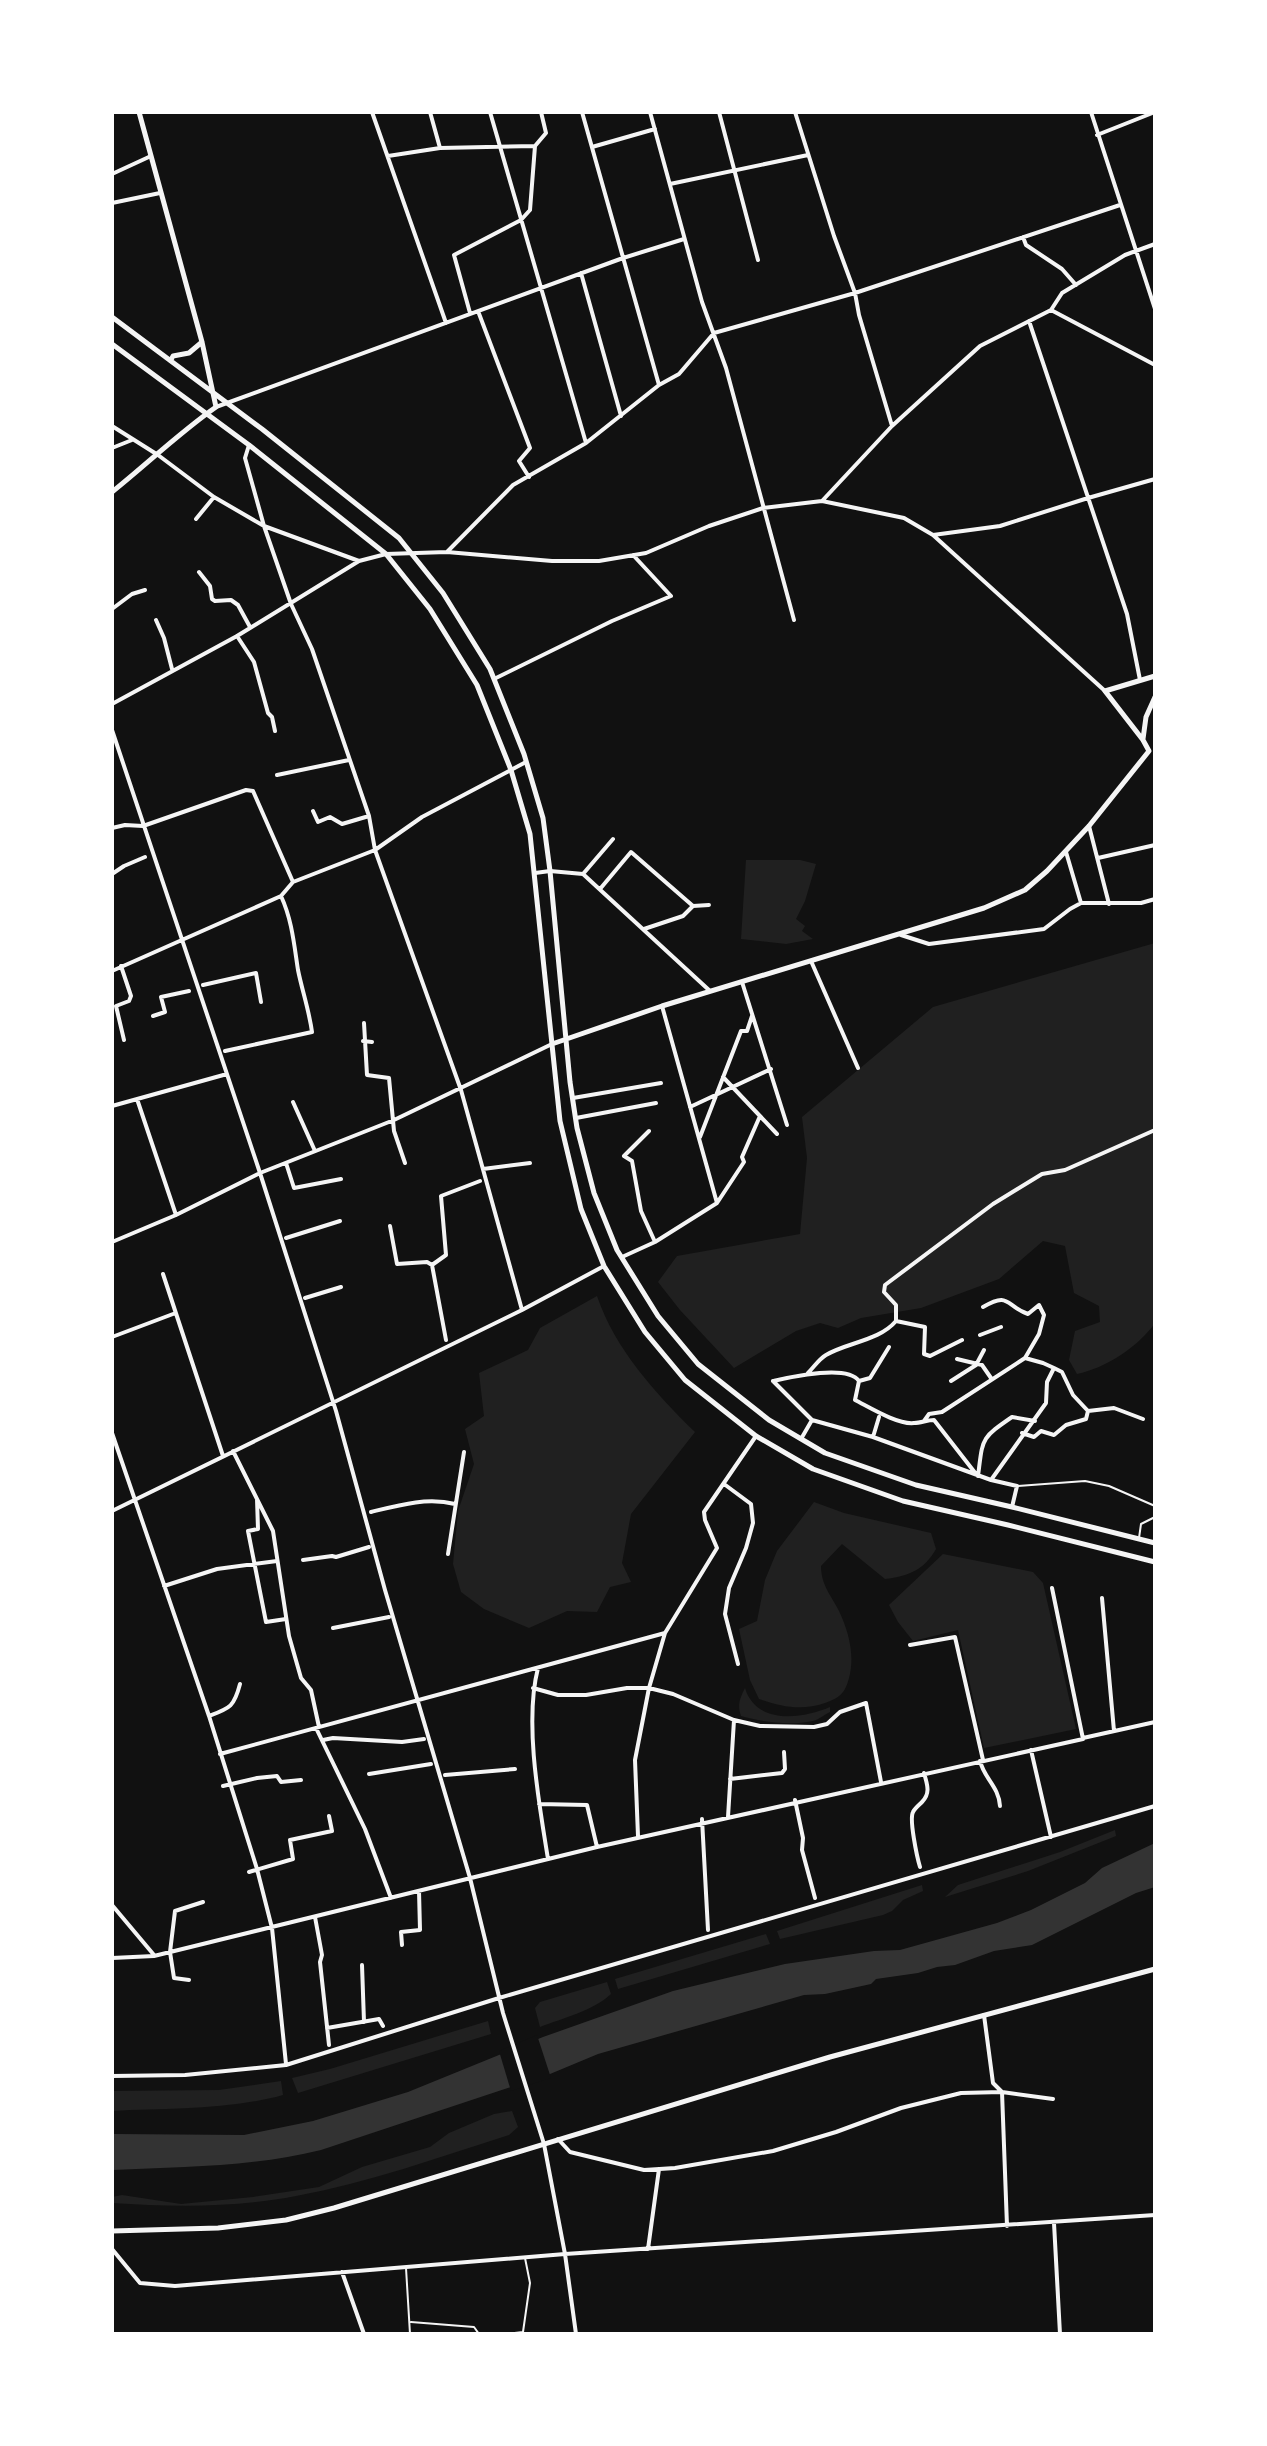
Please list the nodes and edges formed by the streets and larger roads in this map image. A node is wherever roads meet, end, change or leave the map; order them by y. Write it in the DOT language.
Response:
graph roads {
  1 [pos="139,112"];
  2 [pos="372,112"];
  3 [pos="430,112"];
  4 [pos="490,112"];
  5 [pos="541,112"];
  6 [pos="582,112"];
  7 [pos="650,112"];
  8 [pos="719,112"];
  9 [pos="795,112"];
  10 [pos="1091,112"];
  11 [pos="1155,112"];
  12 [pos="655,129"];
  13 [pos="1097,135"];
  14 [pos="500,146"];
  15 [pos="535,146"];
  16 [pos="592,147"];
  17 [pos="440,148"];
  18 [pos="809,155"];
  19 [pos="151,156"];
  20 [pos="387,156"];
  21 [pos="734,170"];
  22 [pos="112,174"];
  23 [pos="670,184"];
  24 [pos="160,193"];
  25 [pos="112,203"];
  26 [pos="1120,205"];
  27 [pos="521,220"];
  28 [pos="1023,237"];
  29 [pos="685,239"];
  30 [pos="1155,244"];
  31 [pos="1137,250"];
  32 [pos="623,258"];
  33 [pos="758,260"];
  34 [pos="581,273"];
  35 [pos="1076,285"];
  36 [pos="541,288"];
  37 [pos="855,293"];
  38 [pos="1155,309"];
  39 [pos="1051,310"];
  40 [pos="478,311"];
  41 [pos="470,313"];
  42 [pos="112,317"];
  43 [pos="1029,321"];
  44 [pos="446,323"];
  45 [pos="714,333"];
  46 [pos="202,342"];
  47 [pos="112,344"];
  48 [pos="171,360"];
  49 [pos="1155,365"];
  50 [pos="659,385"];
  51 [pos="215,394"];
  52 [pos="227,403"];
  53 [pos="216,407"];
  54 [pos="206,414"];
  55 [pos="621,416"];
  56 [pos="112,426"];
  57 [pos="892,426"];
  58 [pos="133,440"];
  59 [pos="586,443"];
  60 [pos="249,445"];
  61 [pos="112,448"];
  62 [pos="158,455"];
  63 [pos="529,477"];
  64 [pos="1155,479"];
  65 [pos="112,492"];
  66 [pos="214,497"];
  67 [pos="1088,498"];
  68 [pos="822,501"];
  69 [pos="763,508"];
  70 [pos="196,519"];
  71 [pos="264,526"];
  72 [pos="933,535"];
  73 [pos="410,552"];
  74 [pos="447,552"];
  75 [pos="386,554"];
  76 [pos="633,555"];
  77 [pos="359,561"];
  78 [pos="199,572"];
  79 [pos="145,590"];
  80 [pos="291,604"];
  81 [pos="112,609"];
  82 [pos="156,620"];
  83 [pos="794,620"];
  84 [pos="250,627"];
  85 [pos="237,636"];
  86 [pos="172,669"];
  87 [pos="1155,676"];
  88 [pos="494,679"];
  89 [pos="1140,680"];
  90 [pos="1105,691"];
  91 [pos="1155,697"];
  92 [pos="112,704"];
  93 [pos="112,730"];
  94 [pos="275,731"];
  95 [pos="1143,740"];
  96 [pos="1151,754"];
  97 [pos="350,760"];
  98 [pos="526,762"];
  99 [pos="511,770"];
  100 [pos="277,775"];
  101 [pos="313,811"];
  102 [pos="369,816"];
  103 [pos="143,826"];
  104 [pos="1089,826"];
  105 [pos="112,828"];
  106 [pos="613,839"];
  107 [pos="1155,845"];
  108 [pos="375,850"];
  109 [pos="1065,850"];
  110 [pos="145,857"];
  111 [pos="1098,858"];
  112 [pos="550,871"];
  113 [pos="535,873"];
  114 [pos="112,874"];
  115 [pos="583,874"];
  116 [pos="293,882"];
  117 [pos="600,889"];
  118 [pos="281,896"];
  119 [pos="1155,899"];
  120 [pos="1081,903"];
  121 [pos="1109,904"];
  122 [pos="709,905"];
  123 [pos="693,906"];
  124 [pos="644,929"];
  125 [pos="901,935"];
  126 [pos="181,939"];
  127 [pos="811,961"];
  128 [pos="121,966"];
  129 [pos="112,971"];
  130 [pos="742,982"];
  131 [pos="203,985"];
  132 [pos="189,991"];
  133 [pos="710,991"];
  134 [pos="261,1002"];
  135 [pos="662,1006"];
  136 [pos="752,1014"];
  137 [pos="153,1016"];
  138 [pos="364,1023"];
  139 [pos="566,1039"];
  140 [pos="124,1040"];
  141 [pos="363,1041"];
  142 [pos="372,1042"];
  143 [pos="552,1044"];
  144 [pos="225,1051"];
  145 [pos="858,1068"];
  146 [pos="771,1069"];
  147 [pos="227,1074"];
  148 [pos="723,1077"];
  149 [pos="661,1083"];
  150 [pos="733,1087"];
  151 [pos="461,1090"];
  152 [pos="716,1095"];
  153 [pos="573,1098"];
  154 [pos="137,1099"];
  155 [pos="293,1102"];
  156 [pos="656,1103"];
  157 [pos="112,1106"];
  158 [pos="690,1107"];
  159 [pos="760,1116"];
  160 [pos="576,1118"];
  161 [pos="394,1120"];
  162 [pos="787,1125"];
  163 [pos="1155,1130"];
  164 [pos="649,1131"];
  165 [pos="777,1134"];
  166 [pos="699,1139"];
  167 [pos="315,1151"];
  168 [pos="286,1163"];
  169 [pos="405,1163"];
  170 [pos="530,1163"];
  171 [pos="483,1169"];
  172 [pos="260,1173"];
  173 [pos="341,1179"];
  174 [pos="480,1181"];
  175 [pos="717,1203"];
  176 [pos="176,1215"];
  177 [pos="340,1221"];
  178 [pos="390,1226"];
  179 [pos="286,1238"];
  180 [pos="112,1242"];
  181 [pos="655,1242"];
  182 [pos="622,1257"];
  183 [pos="432,1265"];
  184 [pos="604,1266"];
  185 [pos="163,1274"];
  186 [pos="341,1287"];
  187 [pos="305,1298"];
  188 [pos="983,1307"];
  189 [pos="522,1310"];
  190 [pos="174,1314"];
  191 [pos="896,1321"];
  192 [pos="1001,1327"];
  193 [pos="980,1335"];
  194 [pos="112,1337"];
  195 [pos="446,1340"];
  196 [pos="962,1340"];
  197 [pos="889,1347"];
  198 [pos="984,1350"];
  199 [pos="1025,1358"];
  200 [pos="957,1359"];
  201 [pos="977,1363"];
  202 [pos="1054,1368"];
  203 [pos="808,1373"];
  204 [pos="992,1378"];
  205 [pos="859,1381"];
  206 [pos="951,1381"];
  207 [pos="334,1403"];
  208 [pos="1088,1411"];
  209 [pos="879,1416"];
  210 [pos="1143,1419"];
  211 [pos="812,1420"];
  212 [pos="924,1421"];
  213 [pos="1035,1421"];
  214 [pos="112,1433"];
  215 [pos="1022,1433"];
  216 [pos="756,1436"];
  217 [pos="873,1437"];
  218 [pos="800,1439"];
  219 [pos="233,1451"];
  220 [pos="464,1452"];
  221 [pos="223,1456"];
  222 [pos="978,1476"];
  223 [pos="991,1480"];
  224 [pos="724,1484"];
  225 [pos="257,1497"];
  226 [pos="135,1500"];
  227 [pos="455,1504"];
  228 [pos="1012,1507"];
  229 [pos="112,1511"];
  230 [pos="371,1512"];
  231 [pos="1155,1543"];
  232 [pos="369,1547"];
  233 [pos="448,1554"];
  234 [pos="303,1560"];
  235 [pos="277,1561"];
  236 [pos="1155,1562"];
  237 [pos="254,1564"];
  238 [pos="164,1586"];
  239 [pos="1052,1588"];
  240 [pos="1102,1598"];
  241 [pos="389,1617"];
  242 [pos="286,1619"];
  243 [pos="333,1628"];
  244 [pos="665,1633"];
  245 [pos="910,1645"];
  246 [pos="738,1664"];
  247 [pos="538,1668"];
  248 [pos="1155,1669"];
  249 [pos="1155,1677"];
  250 [pos="240,1684"];
  251 [pos="1155,1687"];
  252 [pos="533,1688"];
  253 [pos="649,1688"];
  254 [pos="418,1700"];
  255 [pos="209,1716"];
  256 [pos="734,1720"];
  257 [pos="1155,1722"];
  258 [pos="318,1728"];
  259 [pos="1114,1731"];
  260 [pos="424,1739"];
  261 [pos="1083,1739"];
  262 [pos="322,1740"];
  263 [pos="1031,1750"];
  264 [pos="784,1752"];
  265 [pos="220,1754"];
  266 [pos="982,1760"];
  267 [pos="431,1764"];
  268 [pos="515,1769"];
  269 [pos="924,1773"];
  270 [pos="369,1774"];
  271 [pos="445,1775"];
  272 [pos="730,1779"];
  273 [pos="301,1780"];
  274 [pos="881,1782"];
  275 [pos="230,1785"];
  276 [pos="223,1786"];
  277 [pos="795,1800"];
  278 [pos="539,1804"];
  279 [pos="1000,1806"];
  280 [pos="1155,1806"];
  281 [pos="329,1816"];
  282 [pos="728,1817"];
  283 [pos="702,1821"];
  284 [pos="638,1837"];
  285 [pos="1051,1837"];
  286 [pos="597,1847"];
  287 [pos="548,1859"];
  288 [pos="920,1867"];
  289 [pos="257,1869"];
  290 [pos="249,1872"];
  291 [pos="470,1878"];
  292 [pos="419,1891"];
  293 [pos="391,1898"];
  294 [pos="815,1898"];
  295 [pos="203,1902"];
  296 [pos="112,1905"];
  297 [pos="315,1917"];
  298 [pos="272,1928"];
  299 [pos="708,1930"];
  300 [pos="402,1945"];
  301 [pos="170,1952"];
  302 [pos="154,1956"];
  303 [pos="112,1958"];
  304 [pos="362,1965"];
  305 [pos="1155,1969"];
  306 [pos="189,1980"];
  307 [pos="499,1998"];
  308 [pos="984,2015"];
  309 [pos="364,2022"];
  310 [pos="383,2026"];
  311 [pos="327,2028"];
  312 [pos="329,2045"];
  313 [pos="286,2065"];
  314 [pos="112,2076"];
  315 [pos="1002,2092"];
  316 [pos="1053,2099"];
  317 [pos="558,2139"];
  318 [pos="544,2144"];
  319 [pos="659,2169"];
  320 [pos="1155,2215"];
  321 [pos="1054,2223"];
  322 [pos="1007,2226"];
  323 [pos="112,2231"];
  324 [pos="112,2249"];
  325 [pos="648,2249"];
  326 [pos="565,2254"];
  327 [pos="342,2272"];
  328 [pos="576,2333"];
  329 [pos="364,2334"];
  330 [pos="1060,2334"];
  1 -- 19 [label="street"];
  2 -- 20 [label="street"];
  3 -- 17 [label="street"];
  4 -- 14 [label="street"];
  5 -- 15 [label="street"];
  6 -- 16 [label="street"];
  7 -- 12 [label="street"];
  8 -- 21 [label="street"];
  9 -- 18 [label="street"];
  10 -- 13 [label="street"];
  11 -- 13 [label="street"];
  12 -- 16 [label="street"];
  12 -- 23 [label="street"];
  13 -- 26 [label="street"];
  14 -- 15 [label="street"];
  14 -- 17 [label="street"];
  14 -- 27 [label="street"];
  15 -- 27 [label="street"];
  16 -- 32 [label="street"];
  17 -- 20 [label="street"];
  18 -- 21 [label="street"];
  18 -- 37 [label="street"];
  19 -- 22 [label="street"];
  19 -- 24 [label="street"];
  20 -- 44 [label="street"];
  21 -- 23 [label="street"];
  21 -- 33 [label="street"];
  23 -- 29 [label="street"];
  24 -- 25 [label="street"];
  24 -- 46 [label="street"];
  26 -- 28 [label="street"];
  26 -- 31 [label="street"];
  27 -- 36 [label="street"];
  27 -- 41 [label="street"];
  28 -- 35 [label="street"];
  28 -- 37 [label="street"];
  29 -- 32 [label="street"];
  29 -- 45 [label="street"];
  30 -- 31 [label="street"];
  31 -- 35 [label="street"];
  31 -- 38 [label="street"];
  32 -- 34 [label="street"];
  32 -- 50 [label="street"];
  34 -- 36 [label="street"];
  34 -- 55 [label="street"];
  35 -- 39 [label="street"];
  36 -- 40 [label="street"];
  36 -- 59 [label="street"];
  37 -- 45 [label="street"];
  37 -- 57 [label="street"];
  39 -- 43 [label="street"];
  39 -- 49 [label="street"];
  40 -- 41 [label="street"];
  40 -- 63 [label="street"];
  41 -- 44 [label="street"];
  42 -- 48 [label="street"];
  43 -- 57 [label="street"];
  43 -- 67 [label="street"];
  44 -- 52 [label="street"];
  45 -- 50 [label="street"];
  45 -- 69 [label="street"];
  46 -- 48 [label="street"];
  46 -- 51 [label="street"];
  47 -- 54 [label="street"];
  48 -- 51 [label="street"];
  50 -- 55 [label="street"];
  51 -- 52 [label="street"];
  51 -- 53 [label="street"];
  52 -- 53 [label="street"];
  52 -- 73 [label="street"];
  53 -- 54 [label="street"];
  54 -- 60 [label="street"];
  54 -- 62 [label="street"];
  55 -- 59 [label="street"];
  56 -- 58 [label="street"];
  57 -- 68 [label="street"];
  58 -- 61 [label="street"];
  58 -- 62 [label="street"];
  59 -- 63 [label="street"];
  60 -- 71 [label="street"];
  60 -- 75 [label="street"];
  62 -- 65 [label="street"];
  62 -- 66 [label="street"];
  63 -- 74 [label="street"];
  64 -- 67 [label="street"];
  66 -- 70 [label="street"];
  66 -- 71 [label="street"];
  67 -- 72 [label="street"];
  67 -- 89 [label="street"];
  68 -- 69 [label="street"];
  68 -- 72 [label="street"];
  69 -- 76 [label="street"];
  69 -- 83 [label="street"];
  71 -- 77 [label="street"];
  71 -- 80 [label="street"];
  72 -- 90 [label="street"];
  73 -- 74 [label="street"];
  73 -- 75 [label="street"];
  73 -- 88 [label="street"];
  74 -- 76 [label="street"];
  75 -- 77 [label="street"];
  75 -- 99 [label="street"];
  76 -- 88 [label="street"];
  77 -- 80 [label="street"];
  78 -- 84 [label="street"];
  79 -- 81 [label="street"];
  80 -- 84 [label="street"];
  80 -- 97 [label="street"];
  82 -- 86 [label="street"];
  84 -- 85 [label="street"];
  85 -- 86 [label="street"];
  85 -- 94 [label="street"];
  86 -- 92 [label="street"];
  87 -- 89 [label="street"];
  88 -- 98 [label="street"];
  89 -- 90 [label="street"];
  90 -- 95 [label="street"];
  91 -- 95 [label="street"];
  93 -- 103 [label="street"];
  95 -- 96 [label="street"];
  96 -- 104 [label="street"];
  97 -- 100 [label="street"];
  97 -- 102 [label="street"];
  98 -- 99 [label="street"];
  98 -- 112 [label="street"];
  99 -- 108 [label="street"];
  99 -- 113 [label="street"];
  101 -- 102 [label="street"];
  102 -- 108 [label="street"];
  103 -- 105 [label="street"];
  103 -- 116 [label="street"];
  103 -- 126 [label="street"];
  104 -- 109 [label="street"];
  104 -- 111 [label="street"];
  106 -- 115 [label="street"];
  107 -- 111 [label="street"];
  108 -- 116 [label="street"];
  108 -- 151 [label="street"];
  109 -- 120 [label="street"];
  109 -- 125 [label="street"];
  110 -- 114 [label="street"];
  111 -- 121 [label="street"];
  112 -- 113 [label="street"];
  112 -- 115 [label="street"];
  112 -- 139 [label="street"];
  113 -- 143 [label="street"];
  115 -- 117 [label="street"];
  116 -- 118 [label="street"];
  117 -- 123 [label="street"];
  117 -- 124 [label="street"];
  118 -- 126 [label="street"];
  118 -- 144 [label="street"];
  119 -- 121 [label="street"];
  120 -- 121 [label="street"];
  120 -- 125 [label="street"];
  122 -- 123 [label="street"];
  123 -- 124 [label="street"];
  124 -- 133 [label="street"];
  125 -- 127 [label="street"];
  126 -- 128 [label="street"];
  126 -- 147 [label="street"];
  127 -- 130 [label="street"];
  127 -- 145 [label="street"];
  128 -- 129 [label="street"];
  128 -- 140 [label="street"];
  130 -- 133 [label="street"];
  130 -- 136 [label="street"];
  131 -- 134 [label="street"];
  132 -- 137 [label="street"];
  133 -- 135 [label="street"];
  135 -- 139 [label="street"];
  135 -- 158 [label="street"];
  136 -- 146 [label="street"];
  136 -- 148 [label="street"];
  138 -- 141 [label="street"];
  139 -- 143 [label="street"];
  139 -- 153 [label="street"];
  141 -- 142 [label="street"];
  141 -- 161 [label="street"];
  143 -- 151 [label="street"];
  143 -- 184 [label="street"];
  146 -- 150 [label="street"];
  146 -- 162 [label="street"];
  147 -- 154 [label="street"];
  147 -- 172 [label="street"];
  148 -- 150 [label="street"];
  148 -- 152 [label="street"];
  149 -- 153 [label="street"];
  150 -- 152 [label="street"];
  150 -- 159 [label="street"];
  151 -- 161 [label="street"];
  151 -- 171 [label="street"];
  152 -- 158 [label="street"];
  152 -- 166 [label="street"];
  153 -- 160 [label="street"];
  154 -- 157 [label="street"];
  154 -- 176 [label="street"];
  155 -- 167 [label="street"];
  156 -- 160 [label="street"];
  158 -- 166 [label="street"];
  159 -- 165 [label="street"];
  159 -- 175 [label="street"];
  160 -- 182 [label="street"];
  161 -- 167 [label="street"];
  161 -- 169 [label="street"];
  163 -- 191 [label="street"];
  164 -- 181 [label="street"];
  166 -- 175 [label="street"];
  167 -- 168 [label="street"];
  168 -- 172 [label="street"];
  168 -- 173 [label="street"];
  170 -- 171 [label="street"];
  171 -- 189 [label="street"];
  172 -- 176 [label="street"];
  172 -- 207 [label="street"];
  174 -- 183 [label="street"];
  175 -- 181 [label="street"];
  176 -- 180 [label="street"];
  177 -- 179 [label="street"];
  178 -- 183 [label="street"];
  181 -- 182 [label="street"];
  182 -- 218 [label="street"];
  183 -- 195 [label="street"];
  184 -- 189 [label="street"];
  184 -- 216 [label="street"];
  185 -- 190 [label="street"];
  186 -- 187 [label="street"];
  188 -- 199 [label="street"];
  189 -- 207 [label="street"];
  190 -- 194 [label="street"];
  190 -- 221 [label="street"];
  191 -- 196 [label="street"];
  191 -- 203 [label="street"];
  192 -- 193 [label="street"];
  197 -- 205 [label="street"];
  198 -- 201 [label="street"];
  199 -- 202 [label="street"];
  199 -- 204 [label="street"];
  200 -- 201 [label="street"];
  201 -- 204 [label="street"];
  201 -- 206 [label="street"];
  202 -- 208 [label="street"];
  202 -- 213 [label="street"];
  203 -- 205 [label="street"];
  203 -- 211 [label="street"];
  204 -- 212 [label="street"];
  205 -- 209 [label="street"];
  207 -- 219 [label="street"];
  207 -- 254 [label="street"];
  208 -- 210 [label="street"];
  208 -- 215 [label="street"];
  209 -- 212 [label="street"];
  209 -- 217 [label="street"];
  211 -- 217 [label="street"];
  211 -- 218 [label="street"];
  212 -- 222 [label="street"];
  213 -- 215 [label="street"];
  213 -- 222 [label="street"];
  214 -- 226 [label="street"];
  215 -- 223 [label="street"];
  216 -- 224 [label="street"];
  216 -- 236 [label="street"];
  217 -- 222 [label="street"];
  218 -- 228 [label="street"];
  219 -- 221 [label="street"];
  219 -- 225 [label="street"];
  220 -- 227 [label="street"];
  221 -- 226 [label="street"];
  222 -- 223 [label="street"];
  223 -- 228 [label="street"];
  224 -- 244 [label="street"];
  224 -- 246 [label="street"];
  225 -- 235 [label="street"];
  225 -- 237 [label="street"];
  226 -- 229 [label="street"];
  226 -- 238 [label="street"];
  227 -- 230 [label="street"];
  227 -- 233 [label="street"];
  228 -- 231 [label="street"];
  232 -- 234 [label="street"];
  235 -- 237 [label="street"];
  235 -- 242 [label="street"];
  237 -- 238 [label="street"];
  237 -- 242 [label="street"];
  238 -- 255 [label="street"];
  239 -- 261 [label="street"];
  240 -- 259 [label="street"];
  241 -- 243 [label="street"];
  242 -- 258 [label="street"];
  244 -- 247 [label="street"];
  244 -- 253 [label="street"];
  245 -- 266 [label="street"];
  247 -- 252 [label="street"];
  247 -- 254 [label="street"];
  248 -- 249 [label="street"];
  249 -- 251 [label="street"];
  250 -- 255 [label="street"];
  252 -- 253 [label="street"];
  252 -- 278 [label="street"];
  253 -- 256 [label="street"];
  253 -- 284 [label="street"];
  254 -- 258 [label="street"];
  254 -- 291 [label="street"];
  255 -- 265 [label="street"];
  256 -- 272 [label="street"];
  256 -- 274 [label="street"];
  257 -- 259 [label="street"];
  258 -- 262 [label="street"];
  258 -- 265 [label="street"];
  259 -- 261 [label="street"];
  260 -- 262 [label="street"];
  261 -- 263 [label="street"];
  262 -- 293 [label="street"];
  263 -- 266 [label="street"];
  263 -- 285 [label="street"];
  264 -- 272 [label="street"];
  265 -- 275 [label="street"];
  266 -- 269 [label="street"];
  266 -- 279 [label="street"];
  267 -- 270 [label="street"];
  268 -- 271 [label="street"];
  269 -- 274 [label="street"];
  269 -- 288 [label="street"];
  272 -- 282 [label="street"];
  273 -- 275 [label="street"];
  274 -- 277 [label="street"];
  275 -- 276 [label="street"];
  275 -- 289 [label="street"];
  277 -- 282 [label="street"];
  277 -- 294 [label="street"];
  278 -- 286 [label="street"];
  278 -- 287 [label="street"];
  280 -- 285 [label="street"];
  281 -- 289 [label="street"];
  282 -- 283 [label="street"];
  283 -- 284 [label="street"];
  283 -- 299 [label="street"];
  284 -- 286 [label="street"];
  285 -- 307 [label="street"];
  286 -- 287 [label="street"];
  287 -- 291 [label="street"];
  289 -- 290 [label="street"];
  289 -- 298 [label="street"];
  291 -- 292 [label="street"];
  291 -- 307 [label="street"];
  292 -- 293 [label="street"];
  292 -- 300 [label="street"];
  293 -- 297 [label="street"];
  295 -- 301 [label="street"];
  296 -- 302 [label="street"];
  297 -- 298 [label="street"];
  297 -- 311 [label="street"];
  298 -- 301 [label="street"];
  298 -- 313 [label="street"];
  301 -- 302 [label="street"];
  301 -- 306 [label="street"];
  302 -- 303 [label="street"];
  304 -- 309 [label="street"];
  305 -- 308 [label="street"];
  307 -- 313 [label="street"];
  307 -- 318 [label="street"];
  308 -- 315 [label="street"];
  308 -- 317 [label="street"];
  309 -- 310 [label="street"];
  309 -- 311 [label="street"];
  311 -- 312 [label="street"];
  313 -- 314 [label="street"];
  315 -- 316 [label="street"];
  315 -- 319 [label="street"];
  315 -- 322 [label="street"];
  317 -- 318 [label="street"];
  317 -- 319 [label="street"];
  318 -- 323 [label="street"];
  318 -- 326 [label="street"];
  319 -- 325 [label="street"];
  320 -- 321 [label="street"];
  321 -- 322 [label="street"];
  321 -- 330 [label="street"];
  322 -- 325 [label="street"];
  324 -- 327 [label="street"];
  325 -- 326 [label="street"];
  326 -- 327 [label="street"];
  326 -- 328 [label="street"];
  327 -- 329 [label="street"];
}
